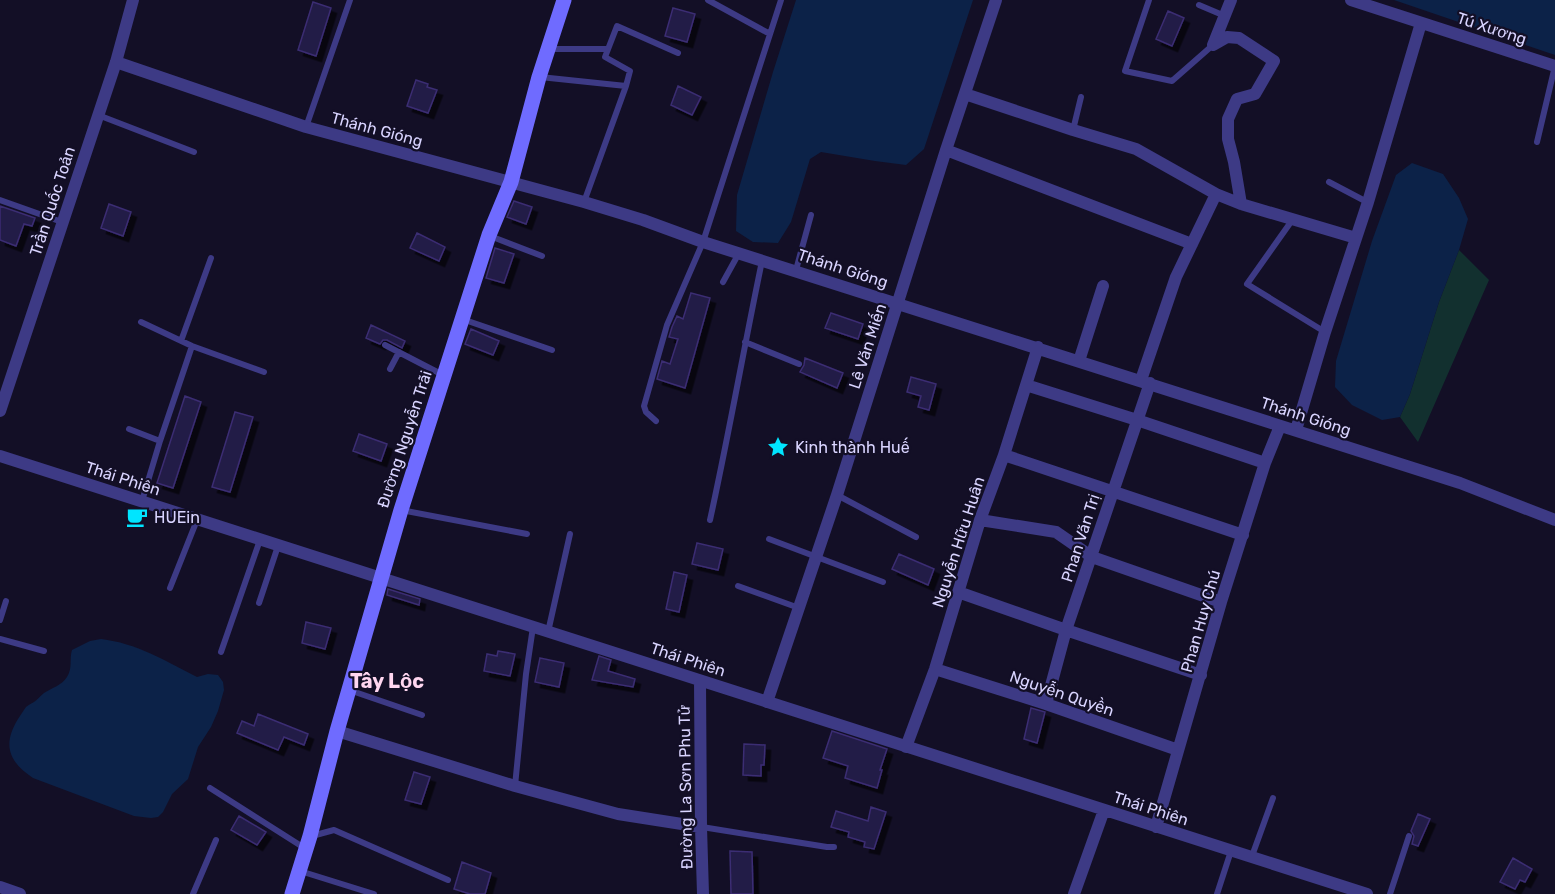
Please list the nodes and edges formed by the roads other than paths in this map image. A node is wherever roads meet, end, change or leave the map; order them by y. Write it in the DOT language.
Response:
graph roads {
  1 [pos="133,0"];
  2 [pos="350,0"];
  3 [pos="564,0"];
  4 [pos="708,0"];
  5 [pos="781,0"];
  6 [pos="996,0"];
  7 [pos="1149,0"];
  8 [pos="1231,0"];
  9 [pos="1350,0"];
  10 [pos="1199,5"];
  11 [pos="1226,16"];
  12 [pos="1421,23"];
  13 [pos="770,34"];
  14 [pos="1214,45"];
  15 [pos="547,49"];
  16 [pos="608,49"];
  17 [pos="678,53"];
  18 [pos="116,62"];
  19 [pos="1555,66"];
  20 [pos="539,77"];
  21 [pos="626,86"];
  22 [pos="965,94"];
  23 [pos="1081,97"];
  24 [pos="98,115"];
  25 [pos="306,127"];
  26 [pos="1073,130"];
  27 [pos="1537,142"];
  28 [pos="946,150"];
  29 [pos="194,152"];
  30 [pos="511,182"];
  31 [pos="1329,182"];
  32 [pos="1216,194"];
  33 [pos="0,200"];
  34 [pos="584,202"];
  35 [pos="1368,202"];
  36 [pos="1241,204"];
  37 [pos="811,215"];
  38 [pos="1293,219"];
  39 [pos="62,222"];
  40 [pos="489,236"];
  41 [pos="1356,238"];
  42 [pos="703,242"];
  43 [pos="1192,244"];
  44 [pos="739,252"];
  45 [pos="542,256"];
  46 [pos="211,258"];
  47 [pos="762,260"];
  48 [pos="796,270"];
  49 [pos="723,282"];
  50 [pos="1103,286"];
  51 [pos="898,303"];
  52 [pos="461,318"];
  53 [pos="141,322"];
  54 [pos="1325,332"];
  55 [pos="181,341"];
  56 [pos="745,342"];
  57 [pos="385,345"];
  58 [pos="192,346"];
  59 [pos="1038,347"];
  60 [pos="552,350"];
  61 [pos="399,352"];
  62 [pos="1079,361"];
  63 [pos="799,364"];
  64 [pos="390,369"];
  65 [pos="264,372"];
  66 [pos="443,375"];
  67 [pos="1145,382"];
  68 [pos="1026,385"];
  69 [pos="0,411"];
  70 [pos="1137,420"];
  71 [pos="656,421"];
  72 [pos="1280,426"];
  73 [pos="129,429"];
  74 [pos="1296,430"];
  75 [pos="159,441"];
  76 [pos="1004,455"];
  77 [pos="0,456"];
  78 [pos="1264,463"];
  79 [pos="1113,491"];
  80 [pos="837,495"];
  81 [pos="142,501"];
  82 [pos="400,510"];
  83 [pos="197,519"];
  84 [pos="710,520"];
  85 [pos="980,520"];
  86 [pos="1555,520"];
  87 [pos="527,534"];
  88 [pos="570,534"];
  89 [pos="1243,535"];
  90 [pos="916,537"];
  91 [pos="260,539"];
  92 [pos="769,539"];
  93 [pos="278,545"];
  94 [pos="817,557"];
  95 [pos="1092,557"];
  96 [pos="381,578"];
  97 [pos="883,582"];
  98 [pos="738,586"];
  99 [pos="170,588"];
  100 [pos="958,592"];
  101 [pos="6,601"];
  102 [pos="1221,602"];
  103 [pos="259,603"];
  104 [pos="799,608"];
  105 [pos="0,620"];
  106 [pos="533,627"];
  107 [pos="1066,630"];
  108 [pos="548,632"];
  109 [pos="0,639"];
  110 [pos="44,651"];
  111 [pos="221,652"];
  112 [pos="934,669"];
  113 [pos="1201,675"];
  114 [pos="700,681"];
  115 [pos="349,690"];
  116 [pos="767,702"];
  117 [pos="1046,704"];
  118 [pos="422,715"];
  119 [pos="337,731"];
  120 [pos="906,747"];
  121 [pos="1178,750"];
  122 [pos="515,786"];
  123 [pos="210,788"];
  124 [pos="1273,798"];
  125 [pos="1104,810"];
  126 [pos="701,827"];
  127 [pos="1156,827"];
  128 [pos="1409,836"];
  129 [pos="216,840"];
  130 [pos="308,843"];
  131 [pos="834,847"];
  132 [pos="1231,851"];
  133 [pos="1251,857"];
  134 [pos="300,871"];
  135 [pos="448,880"];
  136 [pos="0,887"];
  137 [pos="20,894"];
  138 [pos="193,894"];
  139 [pos="292,894"];
  140 [pos="374,894"];
  141 [pos="703,894"];
  142 [pos="1074,894"];
  143 [pos="1217,894"];
  144 [pos="1367,894"];
  145 [pos="1390,894"];
  1 -- 18 [label="street, Trần Quốc Toản"];
  2 -- 25 [label="lane"];
  3 -- 15 [label="main road, Đường Nguyễn Trãi"];
  4 -- 13 [label="lane"];
  5 -- 13 [label="lane"];
  6 -- 22 [label="street, Lê Văn Miến"];
  7 -- 14 [label="lane"];
  8 -- 11 [label="street"];
  9 -- 12 [label="street, Tú Xương"];
  10 -- 11 [label="lane"];
  11 -- 14 [label="street"];
  12 -- 19 [label="street, Tú Xương"];
  12 -- 35 [label="street"];
  13 -- 42 [label="lane"];
  14 -- 36 [label="street"];
  15 -- 16 [label="lane"];
  15 -- 20 [label="main road, Đường Nguyễn Trãi"];
  16 -- 17 [label="lane"];
  16 -- 21 [label="lane"];
  18 -- 24 [label="street, Trần Quốc Toản"];
  18 -- 25 [label="street, Thánh Gióng"];
  19 -- 27 [label="lane"];
  20 -- 21 [label="lane"];
  20 -- 30 [label="main road, Đường Nguyễn Trãi"];
  21 -- 34 [label="lane"];
  22 -- 26 [label="street"];
  22 -- 28 [label="street, Lê Văn Miến"];
  23 -- 26 [label="lane"];
  24 -- 29 [label="lane"];
  24 -- 39 [label="street, Trần Quốc Toản"];
  25 -- 30 [label="street, Thánh Gióng"];
  26 -- 32 [label="street"];
  28 -- 43 [label="street"];
  28 -- 51 [label="street, Lê Văn Miến"];
  30 -- 34 [label="street, Thánh Gióng"];
  30 -- 40 [label="main road, Đường Nguyễn Trãi"];
  31 -- 35 [label="lane"];
  32 -- 36 [label="street"];
  32 -- 43 [label="street, Phan Văn Trị"];
  33 -- 39 [label="lane"];
  34 -- 42 [label="street, Thánh Gióng"];
  35 -- 41 [label="street"];
  36 -- 38 [label="street"];
  37 -- 48 [label="lane"];
  38 -- 41 [label="street"];
  38 -- 54 [label="lane"];
  39 -- 69 [label="street, Trần Quốc Toản"];
  40 -- 45 [label="lane"];
  40 -- 52 [label="main road, Đường Nguyễn Trãi"];
  41 -- 54 [label="street"];
  42 -- 44 [label="street, Thánh Gióng"];
  42 -- 71 [label="lane"];
  43 -- 67 [label="street, Phan Văn Trị"];
  44 -- 47 [label="street, Thánh Gióng"];
  44 -- 49 [label="lane"];
  46 -- 55 [label="lane"];
  47 -- 48 [label="street, Thánh Gióng"];
  47 -- 56 [label="lane"];
  48 -- 51 [label="street, Thánh Gióng"];
  50 -- 62 [label="street"];
  51 -- 59 [label="street, Thánh Gióng"];
  51 -- 80 [label="street, Lê Văn Miến"];
  52 -- 60 [label="lane"];
  52 -- 66 [label="main road, Đường Nguyễn Trãi"];
  53 -- 55 [label="lane"];
  54 -- 74 [label="street"];
  55 -- 58 [label="lane"];
  56 -- 63 [label="lane"];
  56 -- 84 [label="lane"];
  57 -- 61 [label="lane"];
  58 -- 65 [label="lane"];
  58 -- 75 [label="lane"];
  59 -- 62 [label="street, Thánh Gióng"];
  59 -- 68 [label="street, Nguyễn Hữu Huân"];
  61 -- 64 [label="lane"];
  61 -- 66 [label="lane"];
  62 -- 67 [label="street, Thánh Gióng"];
  66 -- 82 [label="main road, Đường Nguyễn Trãi"];
  67 -- 70 [label="street, Phan Văn Trị"];
  67 -- 72 [label="street, Thánh Gióng"];
  68 -- 70 [label="street"];
  68 -- 76 [label="street, Nguyễn Hữu Huân"];
  70 -- 78 [label="street"];
  70 -- 79 [label="street, Phan Văn Trị"];
  72 -- 74 [label="street, Thánh Gióng"];
  72 -- 78 [label="street, Phan Huy Chú"];
  73 -- 75 [label="lane"];
  74 -- 86 [label="street, Thánh Gióng"];
  75 -- 81 [label="lane"];
  76 -- 79 [label="street"];
  76 -- 85 [label="street, Nguyễn Hữu Huân"];
  77 -- 81 [label="street, Thái Phiên"];
  78 -- 89 [label="street, Phan Huy Chú"];
  79 -- 89 [label="street"];
  79 -- 95 [label="street, Phan Văn Trị"];
  80 -- 90 [label="lane"];
  80 -- 94 [label="street, Lê Văn Miến"];
  81 -- 83 [label="street, Thái Phiên"];
  82 -- 87 [label="lane"];
  82 -- 96 [label="main road, Đường Nguyễn Trãi"];
  83 -- 91 [label="street, Thái Phiên"];
  83 -- 99 [label="lane"];
  85 -- 95 [label="street"];
  85 -- 100 [label="street, Nguyễn Hữu Huân"];
  88 -- 108 [label="lane"];
  89 -- 102 [label="street, Phan Huy Chú"];
  91 -- 93 [label="street, Thái Phiên"];
  91 -- 111 [label="lane"];
  92 -- 94 [label="lane"];
  93 -- 96 [label="street, Thái Phiên"];
  93 -- 103 [label="lane"];
  94 -- 97 [label="lane"];
  94 -- 104 [label="street, Lê Văn Miến"];
  95 -- 102 [label="street"];
  95 -- 107 [label="street, Phan Văn Trị"];
  96 -- 106 [label="street, Thái Phiên"];
  96 -- 115 [label="main road, Đường Nguyễn Trãi"];
  98 -- 104 [label="lane"];
  100 -- 107 [label="street"];
  100 -- 112 [label="street, Nguyễn Hữu Huân"];
  101 -- 105 [label="lane"];
  102 -- 113 [label="street, Phan Huy Chú"];
  104 -- 116 [label="street, Lê Văn Miến"];
  106 -- 108 [label="street, Thái Phiên"];
  106 -- 122 [label="lane"];
  107 -- 113 [label="street"];
  107 -- 117 [label="street, Phan Văn Trị"];
  108 -- 114 [label="street, Thái Phiên"];
  109 -- 110 [label="lane"];
  112 -- 117 [label="street, Nguyễn Quyền"];
  112 -- 120 [label="street, Nguyễn Hữu Huân"];
  113 -- 121 [label="street, Phan Huy Chú"];
  114 -- 116 [label="street, Thái Phiên"];
  114 -- 126 [label="street, Đường La Sơn Phu Tử"];
  115 -- 118 [label="lane"];
  115 -- 119 [label="main road, Đường Nguyễn Trãi"];
  116 -- 120 [label="street, Thái Phiên"];
  117 -- 121 [label="street, Nguyễn Quyền"];
  119 -- 122 [label="street"];
  119 -- 130 [label="main road, Đường Nguyễn Trãi"];
  120 -- 125 [label="street, Thái Phiên"];
  121 -- 127 [label="street, Phan Huy Chú"];
  122 -- 126 [label="street"];
  123 -- 130 [label="lane"];
  124 -- 133 [label="lane"];
  125 -- 127 [label="street, Thái Phiên"];
  125 -- 142 [label="street"];
  126 -- 131 [label="lane"];
  126 -- 141 [label="street, Đường La Sơn Phu Tử"];
  127 -- 132 [label="street, Thái Phiên"];
  128 -- 145 [label="lane"];
  129 -- 138 [label="lane"];
  130 -- 134 [label="main road, Đường Nguyễn Trãi"];
  130 -- 135 [label="lane"];
  132 -- 133 [label="street, Thái Phiên"];
  132 -- 143 [label="lane"];
  133 -- 144 [label="street, Thái Phiên"];
  134 -- 139 [label="main road, Đường Nguyễn Trãi"];
  134 -- 140 [label="lane"];
  136 -- 137 [label="street"];
}
